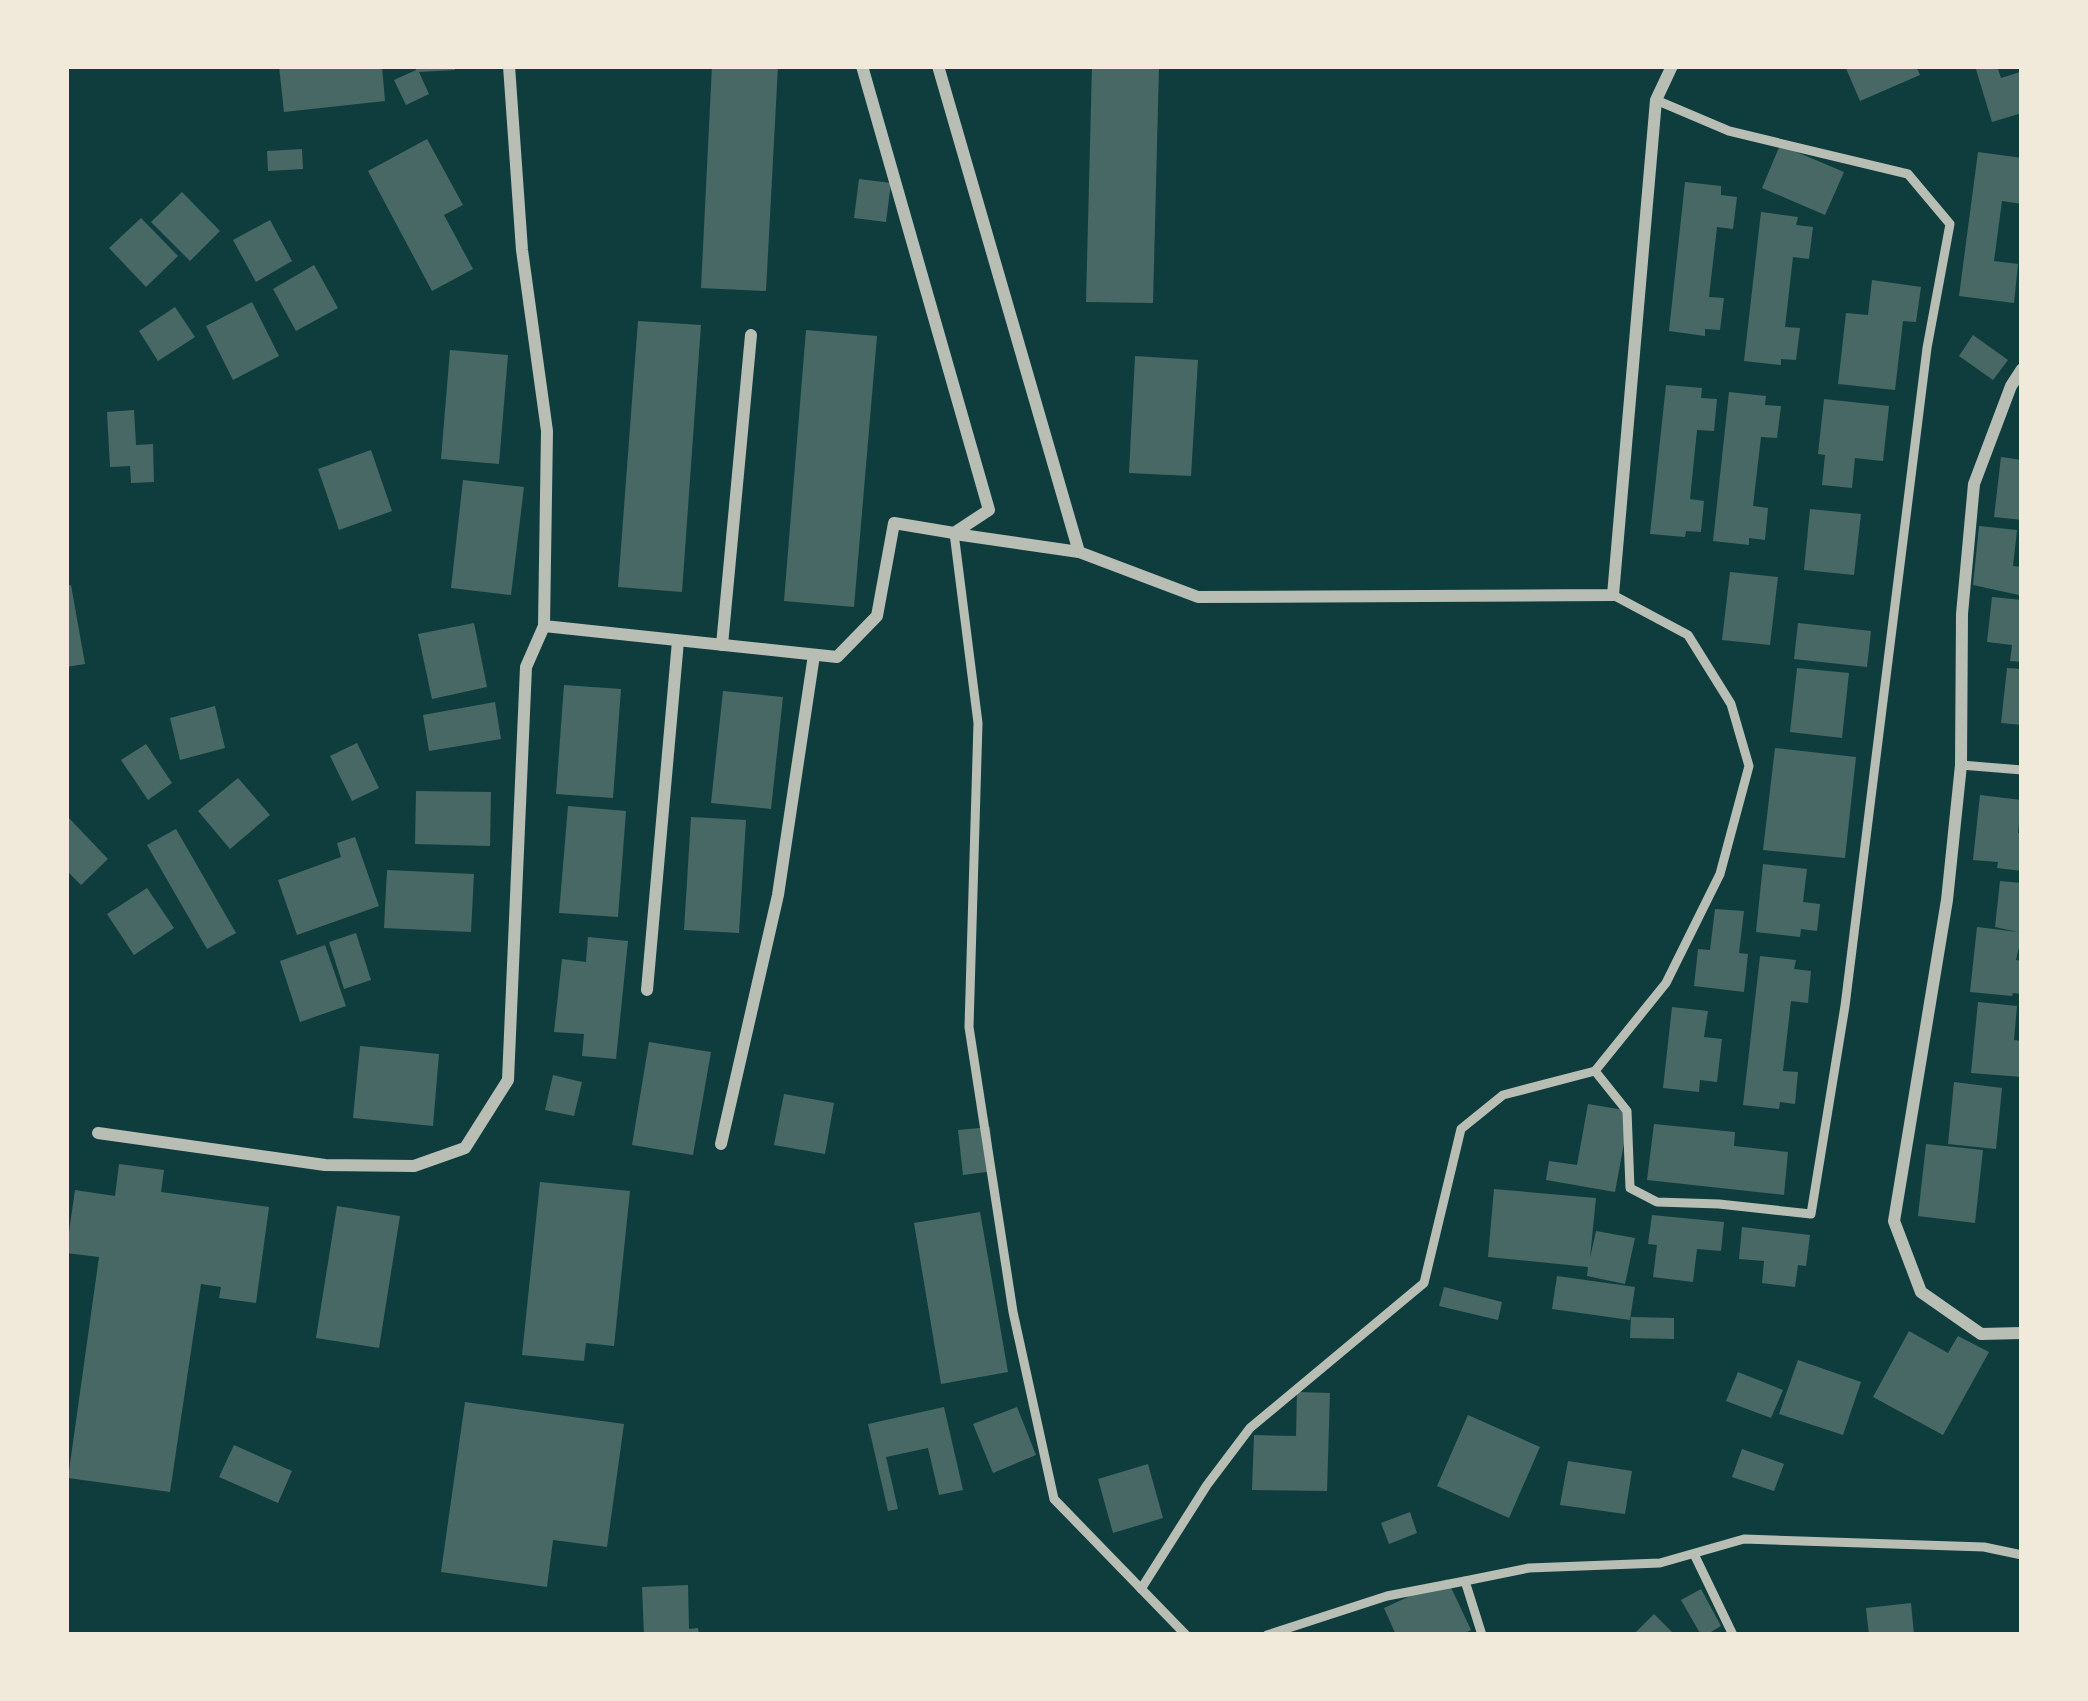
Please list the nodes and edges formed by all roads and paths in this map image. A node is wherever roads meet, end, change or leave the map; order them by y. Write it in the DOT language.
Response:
graph roads {
  1 [pos="508,66"];
  2 [pos="862,66"];
  3 [pos="938,66"];
  4 [pos="1672,66"];
  5 [pos="1656,100"];
  6 [pos="752,335"];
  7 [pos="2022,369"];
  8 [pos="954,533"];
  9 [pos="1079,552"];
  10 [pos="1613,596"];
  11 [pos="544,626"];
  12 [pos="678,640"];
  13 [pos="722,645"];
  14 [pos="814,655"];
  15 [pos="1961,765"];
  16 [pos="2022,770"];
  17 [pos="646,990"];
  18 [pos="1595,1071"];
  19 [pos="98,1132"];
  20 [pos="722,1144"];
  21 [pos="2022,1333"];
  22 [pos="1694,1554"];
  23 [pos="2022,1556"];
  24 [pos="1465,1581"];
  25 [pos="1142,1589"];
  26 [pos="1186,1635"];
  27 [pos="1267,1635"];
  28 [pos="1482,1635"];
  29 [pos="1733,1635"];
  1 -- 11 [label="street"];
  2 -- 8 [label="street"];
  3 -- 9 [label="street"];
  4 -- 5 [label="street"];
  5 -- 10 [label="street"];
  5 -- 18 [label="lane"];
  6 -- 13 [label="street"];
  7 -- 15 [label="street"];
  8 -- 9 [label="street"];
  8 -- 14 [label="street"];
  8 -- 25 [label="lane"];
  9 -- 10 [label="street"];
  10 -- 18 [label="lane"];
  11 -- 12 [label="street"];
  11 -- 19 [label="street"];
  12 -- 13 [label="street"];
  12 -- 17 [label="street"];
  13 -- 14 [label="street"];
  14 -- 20 [label="street"];
  15 -- 16 [label="lane"];
  15 -- 21 [label="street"];
  18 -- 25 [label="lane"];
  22 -- 23 [label="lane"];
  22 -- 24 [label="lane"];
  22 -- 29 [label="lane"];
  24 -- 27 [label="lane"];
  24 -- 28 [label="lane"];
  25 -- 26 [label="lane"];
}
